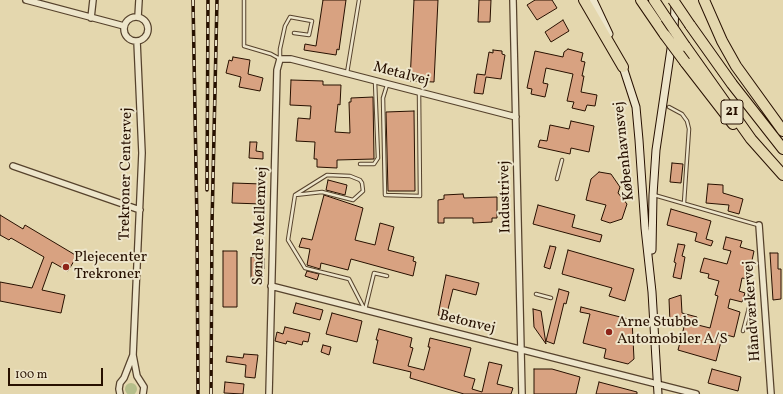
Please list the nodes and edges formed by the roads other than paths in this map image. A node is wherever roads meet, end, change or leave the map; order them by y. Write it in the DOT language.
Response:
graph roads {
  1 [pos="26,0"];
  2 [pos="93,0"];
  3 [pos="139,0"];
  4 [pos="244,0"];
  5 [pos="359,0"];
  6 [pos="512,0"];
  7 [pos="584,0"];
  8 [pos="593,0"];
  9 [pos="641,0"];
  10 [pos="654,0"];
  11 [pos="674,0"];
  12 [pos="704,0"];
  13 [pos="138,17"];
  14 [pos="92,18"];
  15 [pos="124,26"];
  16 [pos="294,33"];
  17 [pos="137,41"];
  18 [pos="280,59"];
  19 [pos="623,66"];
  20 [pos="347,73"];
  21 [pos="375,80"];
  22 [pos="387,84"];
  23 [pos="419,92"];
  24 [pos="669,107"];
  25 [pos="516,117"];
  26 [pos="783,131"];
  27 [pos="783,149"];
  28 [pos="562,160"];
  29 [pos="360,164"];
  30 [pos="13,166"];
  31 [pos="783,175"];
  32 [pos="557,179"];
  33 [pos="783,181"];
  34 [pos="295,195"];
  35 [pos="653,195"];
  36 [pos="684,203"];
  37 [pos="140,210"];
  38 [pos="759,226"];
  39 [pos="387,276"];
  40 [pos="651,282"];
  41 [pos="271,286"];
  42 [pos="536,294"];
  43 [pos="551,298"];
  44 [pos="750,304"];
  45 [pos="365,310"];
  46 [pos="743,332"];
  47 [pos="521,349"];
  48 [pos="133,355"];
  49 [pos="658,384"];
  50 [pos="120,394"];
  51 [pos="143,394"];
  52 [pos="269,394"];
  53 [pos="522,394"];
  54 [pos="658,394"];
  55 [pos="696,394"];
  56 [pos="772,394"];
  1 -- 14 [label="street"];
  2 -- 14 [label="street"];
  3 -- 13 [label="street"];
  4 -- 18 [label="lane"];
  5 -- 20 [label="lane"];
  6 -- 25 [label="street, Industrivej"];
  7 -- 19 [label="highway"];
  8 -- 19 [label="main road, Københavnsvej"];
  9 -- 33 [label="highway, bridge"];
  10 -- 31 [label="highway, 21, bridge"];
  11 -- 27 [label="highway, 21, bridge"];
  11 -- 35 [label="main road, Københavnsvej"];
  12 -- 26 [label="highway"];
  13 -- 15 [label="street"];
  13 -- 17 [label="street"];
  14 -- 15 [label="street"];
  15 -- 17 [label="street"];
  16 -- 18 [label="lane"];
  17 -- 37 [label="street, Trekroner Centervej"];
  18 -- 20 [label="street, Metalvej"];
  18 -- 41 [label="street, Søndre Mellemvej"];
  19 -- 40 [label="main road, Københavnsvej"];
  20 -- 21 [label="street, Metalvej"];
  21 -- 22 [label="street, Metalvej"];
  21 -- 29 [label="lane"];
  22 -- 23 [label="street, Metalvej"];
  22 -- 23 [label="lane"];
  23 -- 25 [label="street, Metalvej"];
  24 -- 36 [label="lane"];
  25 -- 47 [label="street, Industrivej"];
  28 -- 32 [label="lane"];
  30 -- 37 [label="street"];
  34 -- 34 [label="lane"];
  34 -- 45 [label="lane"];
  35 -- 36 [label="lane, Københavnsvej"];
  35 -- 40 [label="main road, Københavnsvej"];
  36 -- 38 [label="lane, Københavnsvej"];
  37 -- 48 [label="street, Trekroner Centervej"];
  38 -- 56 [label="street, Håndværkervej"];
  39 -- 45 [label="lane"];
  40 -- 49 [label="main road, Københavnsvej"];
  41 -- 45 [label="street, Betonvej"];
  41 -- 52 [label="street, Søndre Mellemvej"];
  42 -- 43 [label="lane"];
  44 -- 46 [label="lane"];
  45 -- 47 [label="street, Betonvej"];
  47 -- 49 [label="street, Betonvej"];
  47 -- 53 [label="street, Industrivej"];
  48 -- 50 [label="street, Trekroner Centervej"];
  48 -- 51 [label="street, Trekroner Centervej"];
  49 -- 54 [label="main road, Københavnsvej"];
  49 -- 55 [label="street, Betonvej"];
}
